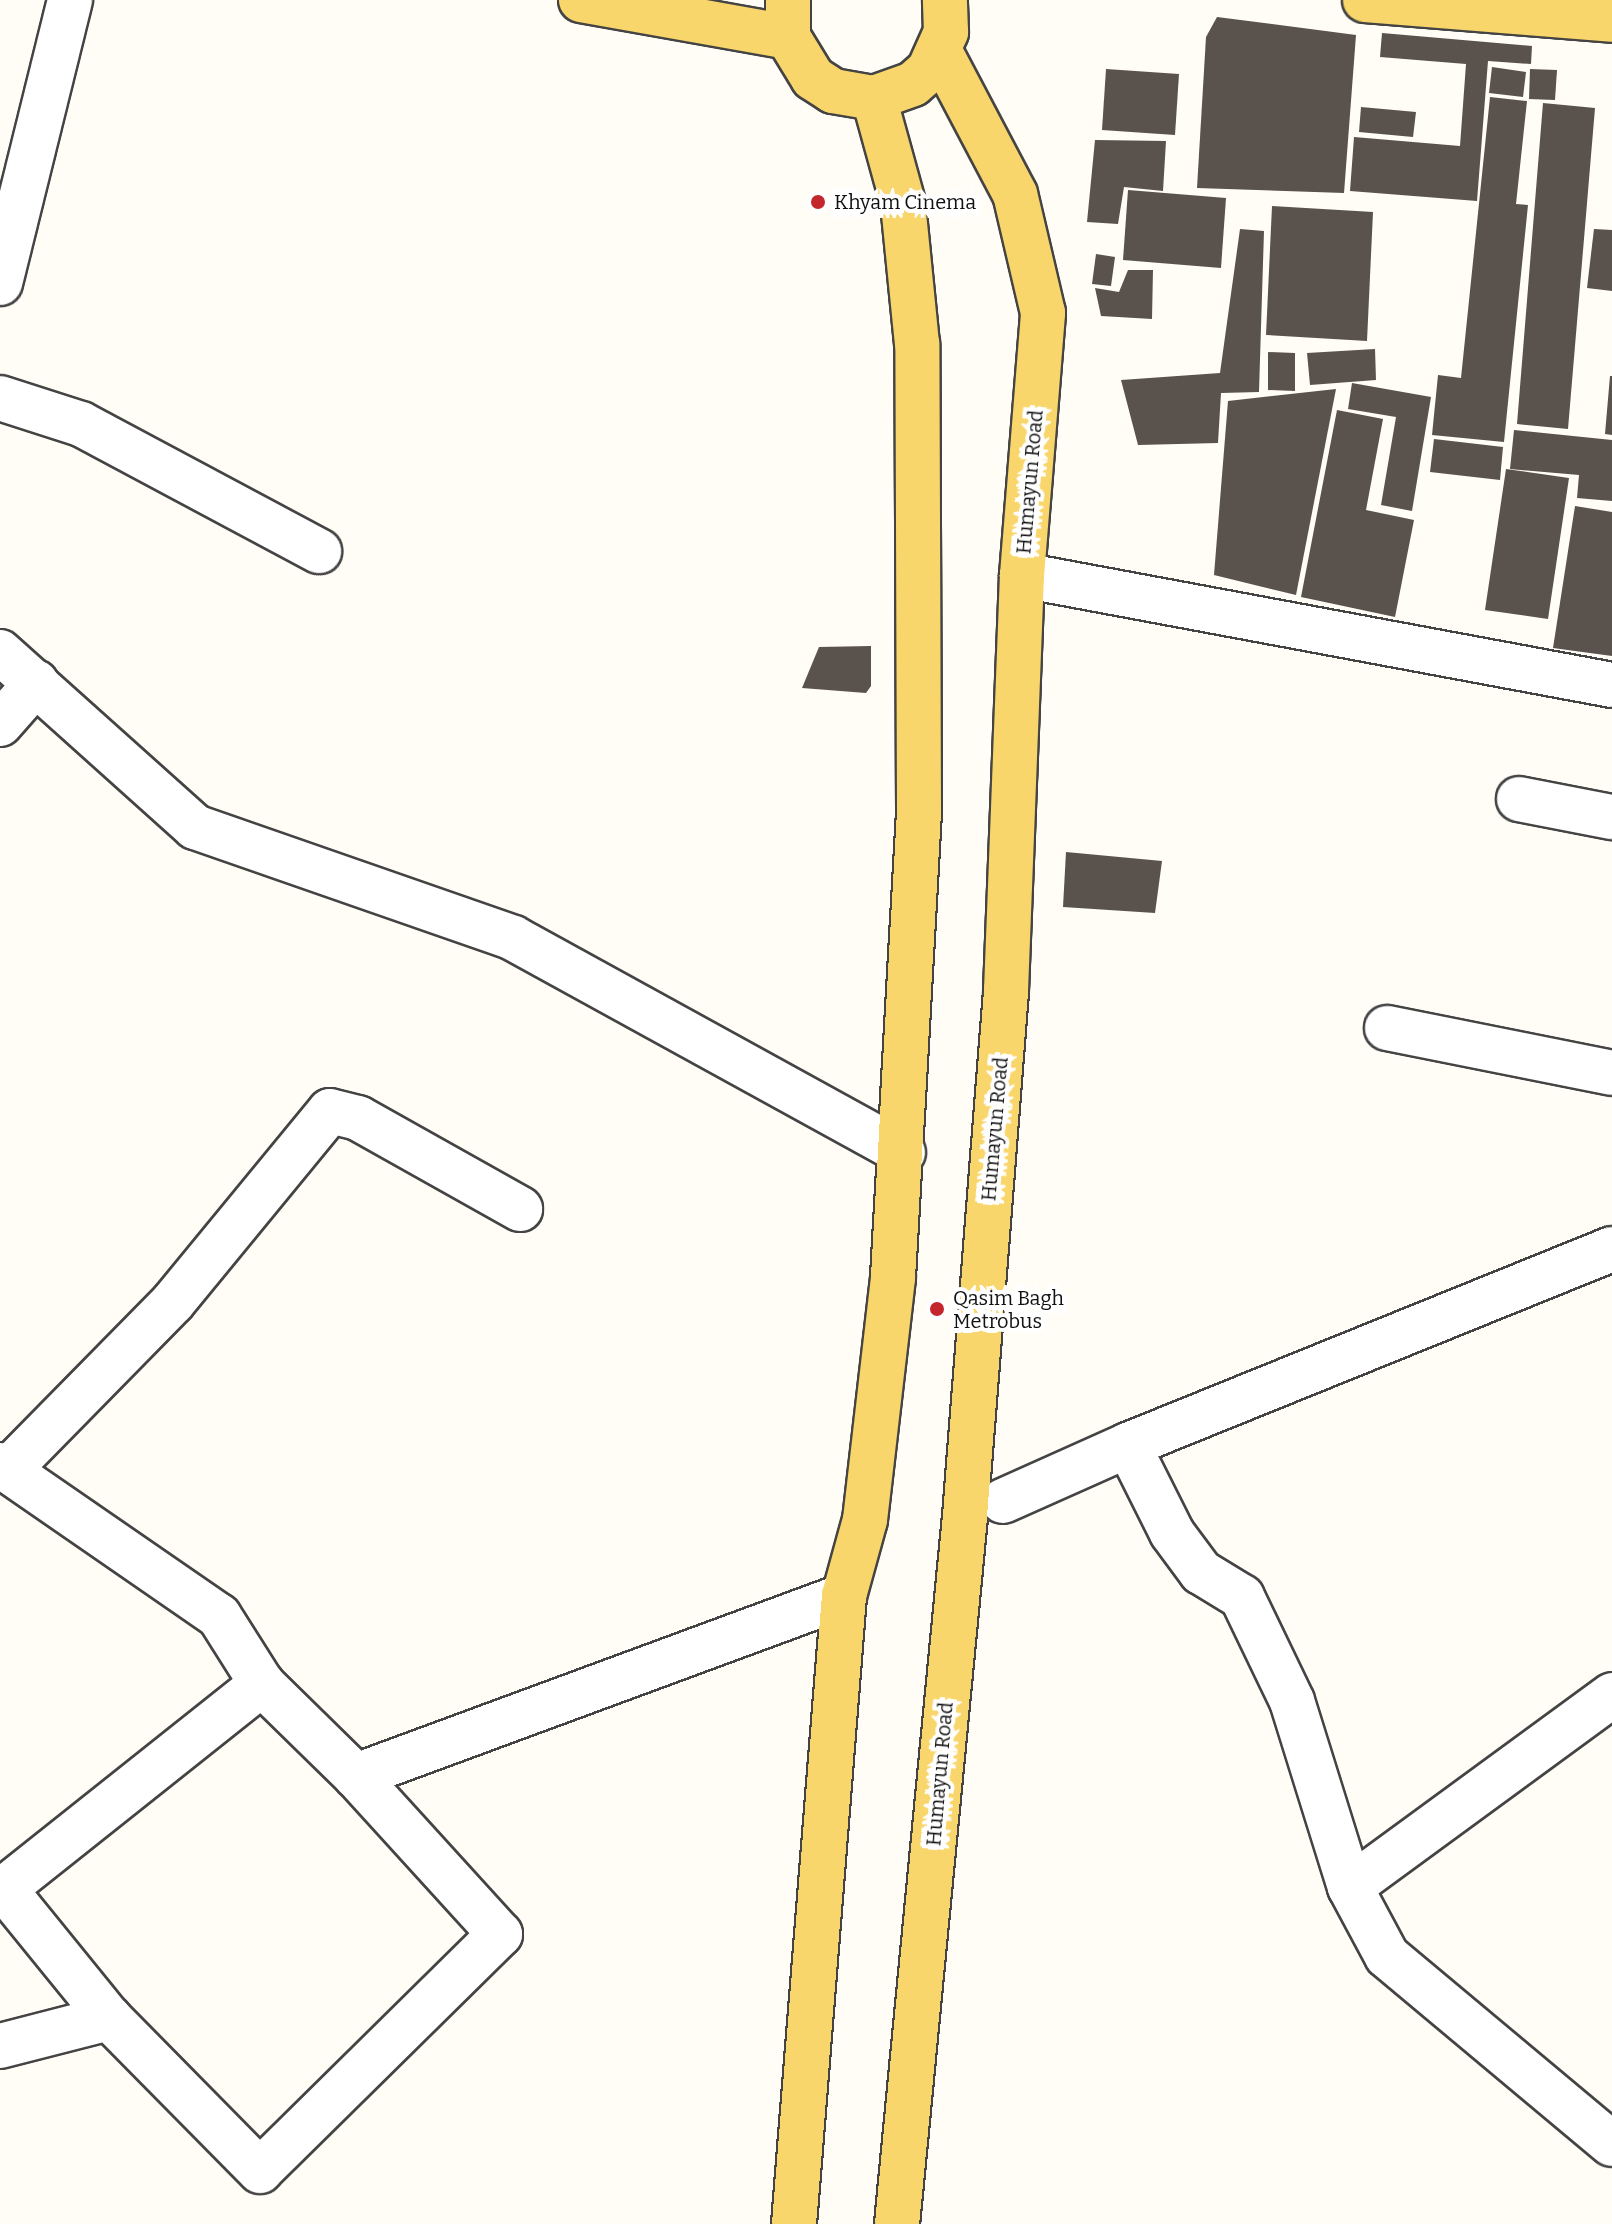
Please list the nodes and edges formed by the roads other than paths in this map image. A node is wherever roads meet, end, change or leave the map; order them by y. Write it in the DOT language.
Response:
graph roads {
  1 [pos="70,0"];
  2 [pos="581,0"];
  3 [pos="1365,0"];
  4 [pos="955,3"];
  5 [pos="788,19"];
  6 [pos="1612,20"];
  7 [pos="940,52"];
  8 [pos="874,98"];
  9 [pos="0,283"];
  10 [pos="0,398"];
  11 [pos="319,551"];
  12 [pos="1022,575"];
  13 [pos="0,652"];
  14 [pos="36,683"];
  15 [pos="1612,685"];
  16 [pos="0,724"];
  17 [pos="1519,799"];
  18 [pos="1612,817"];
  19 [pos="1387,1028"];
  20 [pos="1612,1073"];
  21 [pos="903,1152"];
  22 [pos="520,1209"];
  23 [pos="1612,1249"];
  24 [pos="1128,1445"];
  25 [pos="4,1467"];
  26 [pos="1003,1501"];
  27 [pos="844,1596"];
  28 [pos="262,1684"];
  29 [pos="1612,1695"];
  30 [pos="356,1776"];
  31 [pos="2,1886"];
  32 [pos="1350,1887"];
  33 [pos="109,2018"];
  34 [pos="0,2046"];
  35 [pos="1612,2144"];
  36 [pos="794,2224"];
  37 [pos="897,2224"];
  1 -- 9 [label="street"];
  2 -- 5 [label="main road"];
  3 -- 6 [label="main road"];
  4 -- 7 [label="main road"];
  5 -- 8 [label="main road"];
  7 -- 8 [label="main road"];
  7 -- 12 [label="main road, Humayun Road"];
  8 -- 21 [label="main road"];
  10 -- 11 [label="street"];
  12 -- 15 [label="street"];
  12 -- 37 [label="main road, Humayun Road"];
  13 -- 14 [label="street"];
  14 -- 16 [label="street"];
  14 -- 21 [label="street"];
  17 -- 18 [label="street"];
  19 -- 20 [label="street"];
  21 -- 27 [label="main road"];
  22 -- 25 [label="street"];
  23 -- 24 [label="street"];
  24 -- 26 [label="street"];
  24 -- 32 [label="street"];
  25 -- 28 [label="street"];
  27 -- 30 [label="street"];
  27 -- 36 [label="main road"];
  28 -- 30 [label="street"];
  28 -- 31 [label="street"];
  29 -- 32 [label="street"];
  30 -- 33 [label="street"];
  31 -- 33 [label="street"];
  32 -- 35 [label="street"];
  33 -- 34 [label="street"];
}
